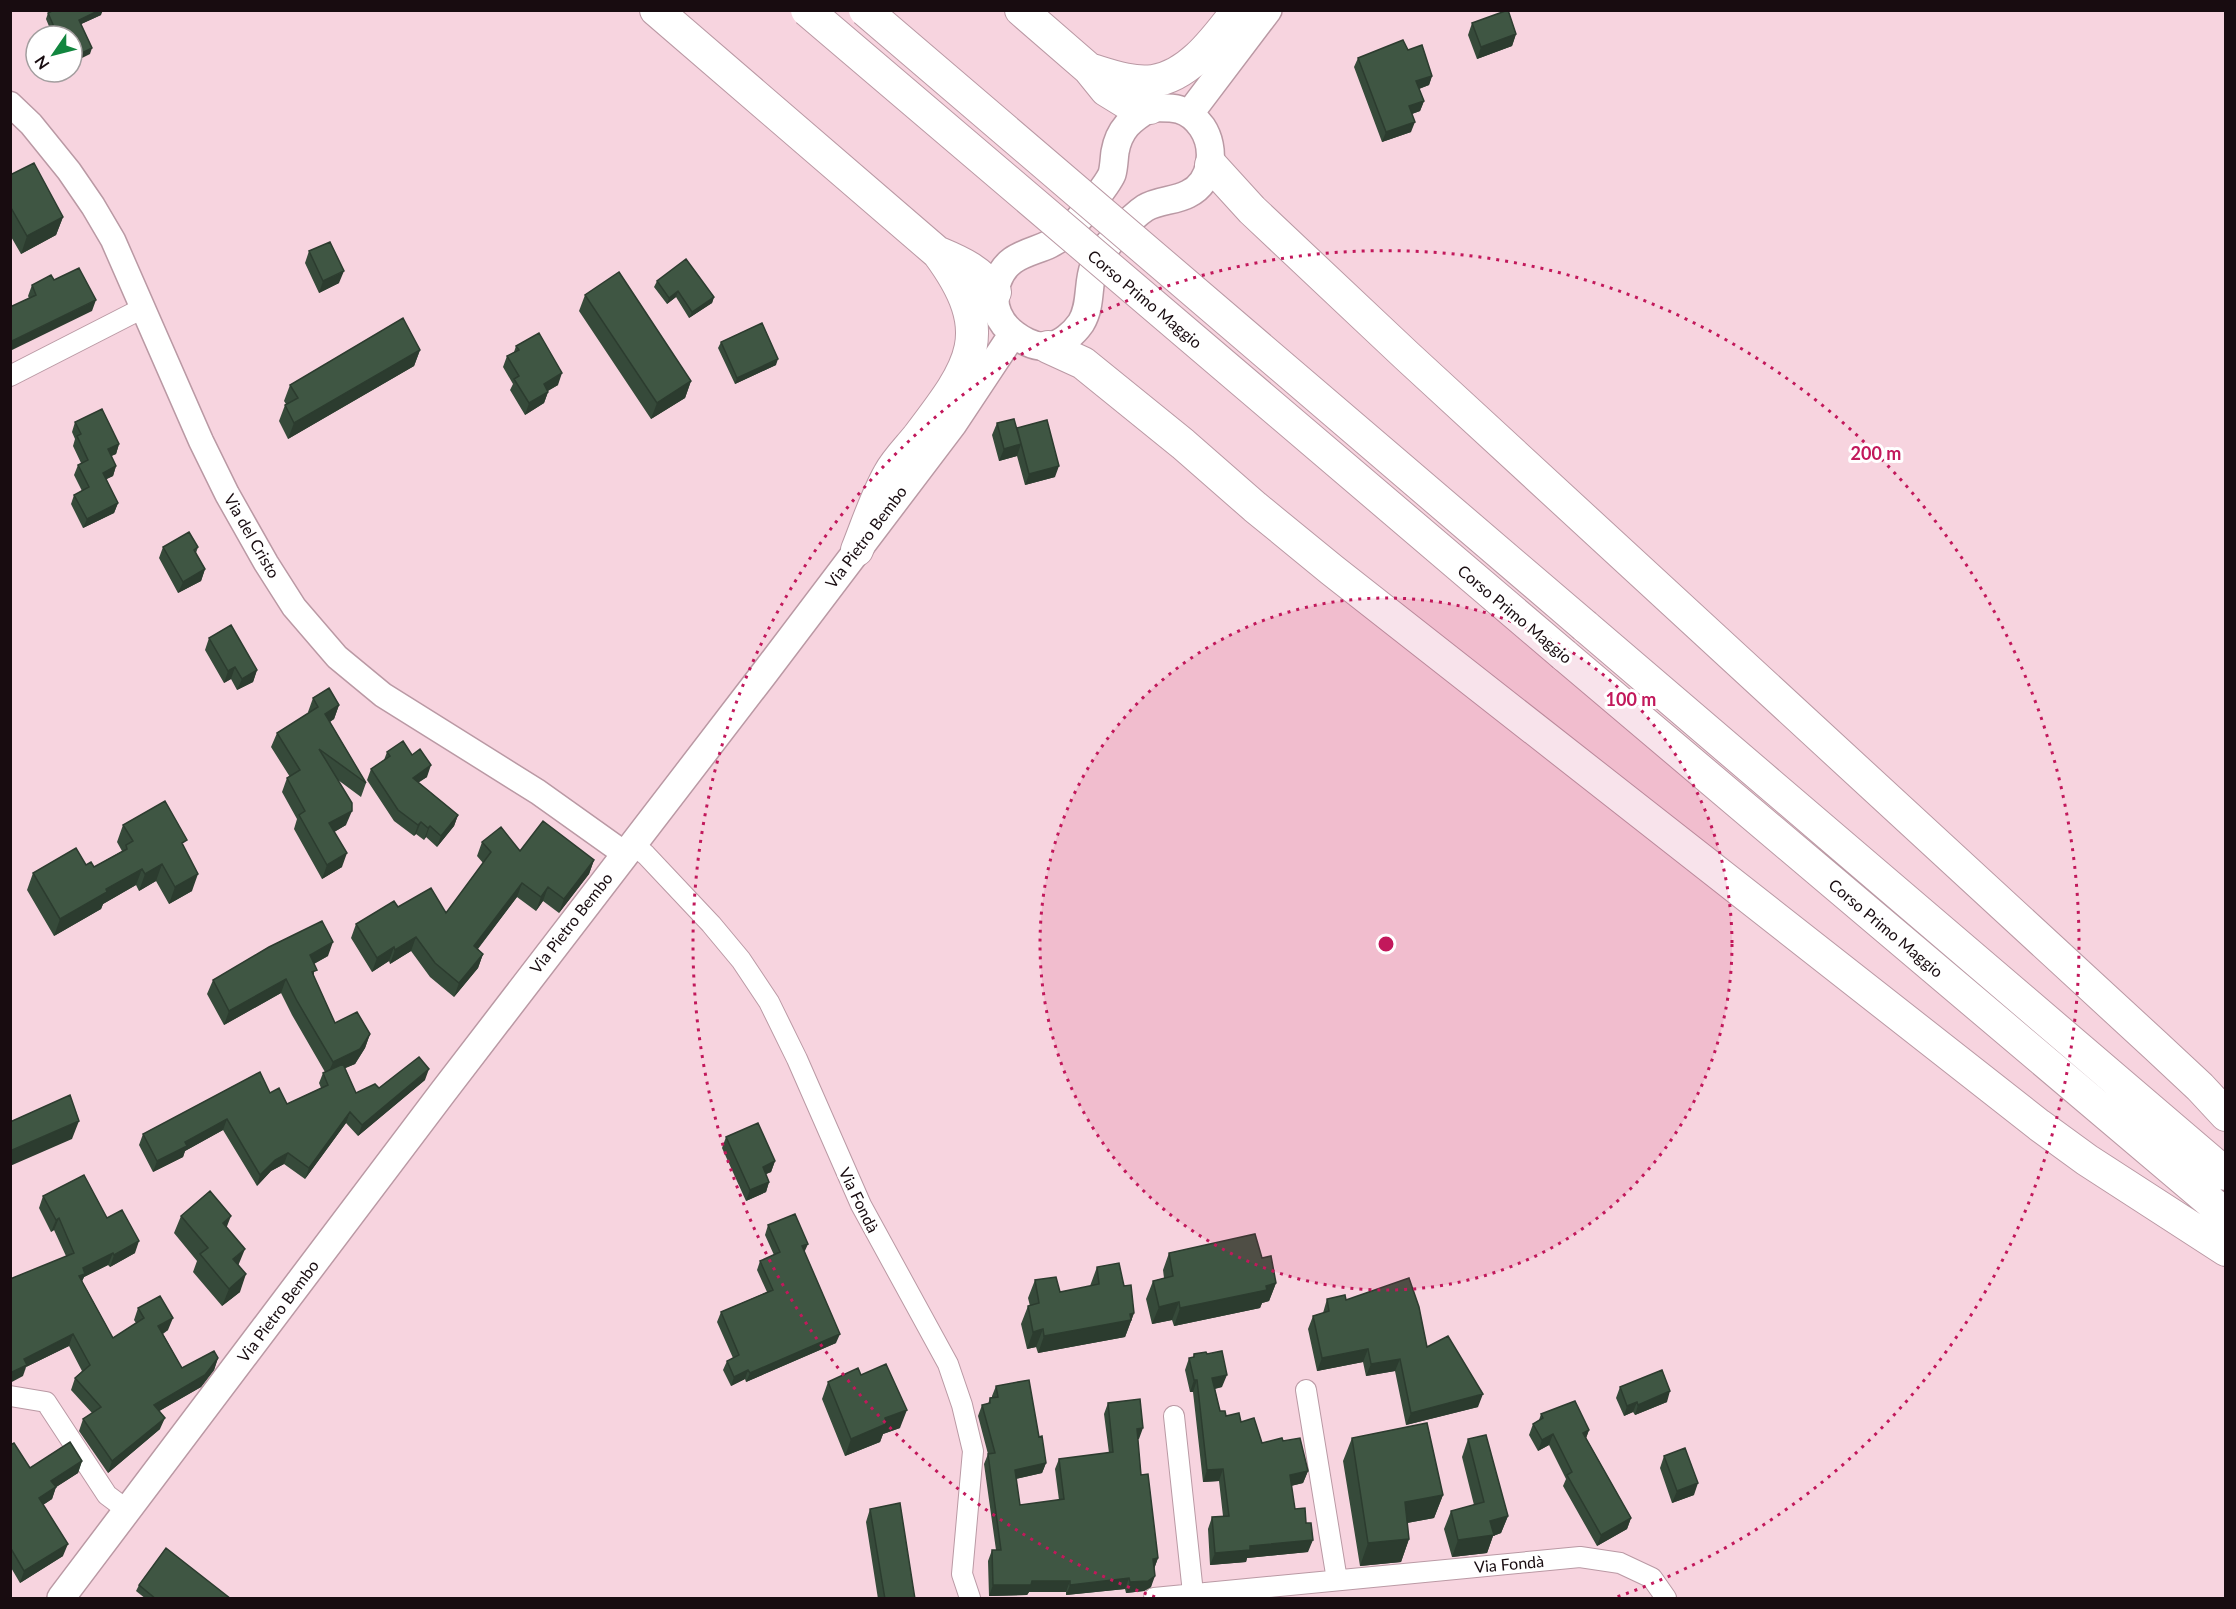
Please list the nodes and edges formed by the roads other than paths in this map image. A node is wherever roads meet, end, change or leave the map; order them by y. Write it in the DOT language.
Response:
graph roads {
  1 [pos="656,10"];
  2 [pos="807,10"];
  3 [pos="865,10"];
  4 [pos="1021,10"];
  5 [pos="1238,10"];
  6 [pos="1268,10"];
  7 [pos="1089,69"];
  8 [pos="10,104"];
  9 [pos="1150,108"];
  10 [pos="1190,113"];
  11 [pos="1211,165"];
  12 [pos="938,253"];
  13 [pos="995,292"];
  14 [pos="143,308"];
  15 [pos="1012,335"];
  16 [pos="1048,347"];
  17 [pos="10,376"];
  18 [pos="857,550"];
  19 [pos="629,849"];
  20 [pos="2226,1115"];
  21 [pos="2226,1174"];
  22 [pos="2226,1215"];
  23 [pos="2226,1250"];
  24 [pos="1306,1390"];
  25 [pos="10,1396"];
  26 [pos="1174,1416"];
  27 [pos="127,1510"];
  28 [pos="1337,1580"];
  29 [pos="1193,1593"];
  30 [pos="61,1599"];
  31 [pos="970,1599"];
  32 [pos="1154,1599"];
  33 [pos="1666,1599"];
  1 -- 12 [label="highway"];
  2 -- 22 [label="highway, Corso Primo Maggio, bridge"];
  3 -- 21 [label="highway, Corso Primo Maggio, bridge"];
  4 -- 7 [label="highway"];
  5 -- 7 [label="highway"];
  6 -- 10 [label="main road"];
  7 -- 9 [label="highway"];
  8 -- 14 [label="street, Via del Cristo"];
  9 -- 10 [label="main road"];
  9 -- 13 [label="main road"];
  10 -- 11 [label="main road"];
  11 -- 16 [label="main road"];
  11 -- 20 [label="highway"];
  12 -- 13 [label="highway"];
  12 -- 18 [label="highway"];
  13 -- 15 [label="main road"];
  14 -- 17 [label="street"];
  14 -- 19 [label="street, Via del Cristo"];
  15 -- 16 [label="main road"];
  15 -- 18 [label="main road, Via Pietro Bembo"];
  16 -- 23 [label="highway"];
  18 -- 19 [label="main road, Via Pietro Bembo"];
  19 -- 27 [label="main road, Via Pietro Bembo"];
  19 -- 31 [label="street, Via Fondà"];
  24 -- 28 [label="street"];
  25 -- 27 [label="street"];
  26 -- 29 [label="street"];
  27 -- 30 [label="main road, Via Pietro Bembo"];
  28 -- 29 [label="street, Via Fondà"];
  28 -- 33 [label="street, Via Fondà"];
  29 -- 32 [label="street, Via Fondà"];
}
